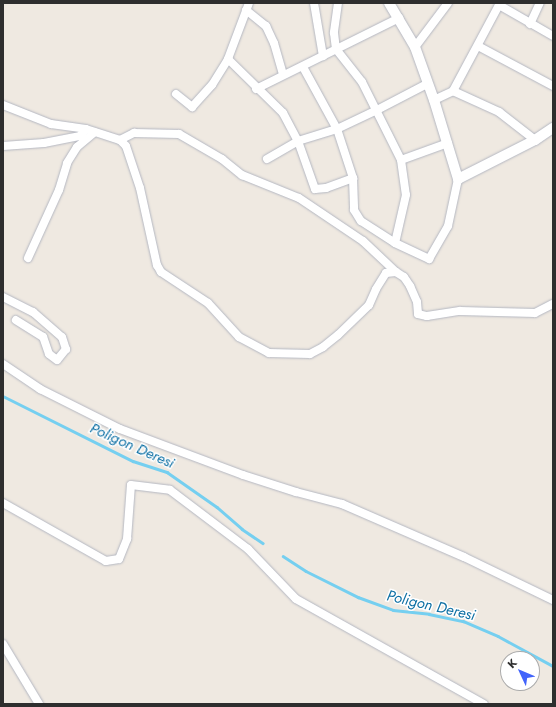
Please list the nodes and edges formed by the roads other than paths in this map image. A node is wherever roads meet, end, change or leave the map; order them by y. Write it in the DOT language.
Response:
graph roads {
  1 [pos="314,3"];
  2 [pos="338,3"];
  3 [pos="389,3"];
  4 [pos="448,3"];
  5 [pos="540,3"];
  6 [pos="499,4"];
  7 [pos="248,6"];
  8 [pos="399,18"];
  9 [pos="530,24"];
  10 [pos="553,36"];
  11 [pos="478,46"];
  12 [pos="415,47"];
  13 [pos="336,49"];
  14 [pos="322,56"];
  15 [pos="228,60"];
  16 [pos="303,66"];
  17 [pos="284,74"];
  18 [pos="427,84"];
  19 [pos="553,86"];
  20 [pos="256,89"];
  21 [pos="452,91"];
  22 [pos="176,94"];
  23 [pos="434,100"];
  24 [pos="3,105"];
  25 [pos="377,110"];
  26 [pos="553,128"];
  27 [pos="86,129"];
  28 [pos="337,129"];
  29 [pos="95,132"];
  30 [pos="120,140"];
  31 [pos="535,140"];
  32 [pos="298,141"];
  33 [pos="448,143"];
  34 [pos="3,146"];
  35 [pos="267,159"];
  36 [pos="401,160"];
  37 [pos="353,178"];
  38 [pos="458,179"];
  39 [pos="396,243"];
  40 [pos="28,258"];
  41 [pos="396,272"];
  42 [pos="3,297"];
  43 [pos="553,304"];
  44 [pos="16,320"];
  45 [pos="3,364"];
  46 [pos="3,503"];
  47 [pos="553,600"];
  48 [pos="4,649"];
  49 [pos="34,702"];
  50 [pos="484,704"];
  1 -- 14 [label="street"];
  2 -- 13 [label="street"];
  3 -- 8 [label="street"];
  4 -- 12 [label="street"];
  5 -- 9 [label="street"];
  6 -- 9 [label="street"];
  6 -- 11 [label="street"];
  7 -- 15 [label="street"];
  7 -- 17 [label="street"];
  8 -- 12 [label="street"];
  8 -- 13 [label="street"];
  9 -- 10 [label="street"];
  11 -- 19 [label="street"];
  11 -- 21 [label="street"];
  12 -- 18 [label="street"];
  13 -- 14 [label="street"];
  13 -- 25 [label="street"];
  14 -- 16 [label="street"];
  15 -- 20 [label="street"];
  15 -- 22 [label="street"];
  16 -- 17 [label="street"];
  16 -- 28 [label="street"];
  17 -- 20 [label="street"];
  18 -- 23 [label="street"];
  18 -- 25 [label="street"];
  20 -- 32 [label="street"];
  21 -- 23 [label="street"];
  21 -- 31 [label="street"];
  23 -- 33 [label="street"];
  24 -- 27 [label="street"];
  25 -- 28 [label="street"];
  25 -- 36 [label="street"];
  26 -- 31 [label="street"];
  27 -- 29 [label="street"];
  27 -- 34 [label="street"];
  28 -- 32 [label="street"];
  28 -- 37 [label="street"];
  29 -- 30 [label="street"];
  29 -- 40 [label="street"];
  30 -- 41 [label="street"];
  30 -- 41 [label="street"];
  31 -- 38 [label="street"];
  32 -- 35 [label="street"];
  32 -- 37 [label="street"];
  33 -- 36 [label="street"];
  33 -- 38 [label="street"];
  36 -- 39 [label="street"];
  37 -- 39 [label="street"];
  38 -- 39 [label="street"];
  41 -- 43 [label="street"];
  42 -- 44 [label="street"];
  45 -- 47 [label="street"];
  46 -- 50 [label="street"];
  48 -- 49 [label="street"];
}
